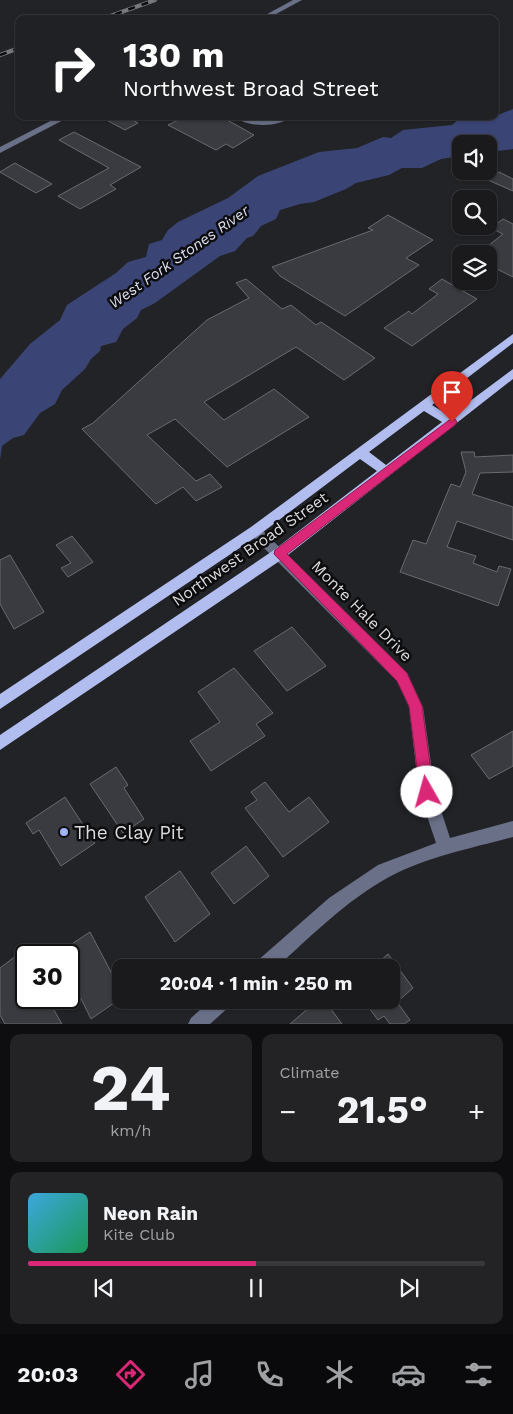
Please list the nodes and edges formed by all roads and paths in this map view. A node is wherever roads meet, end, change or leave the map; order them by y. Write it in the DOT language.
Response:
graph roads {
  1 [pos="298,0"];
  2 [pos="269,15"];
  3 [pos="59,120"];
  4 [pos="248,120"];
  5 [pos="281,120"];
  6 [pos="0,150"];
  7 [pos="513,338"];
  8 [pos="513,373"];
  9 [pos="424,406"];
  10 [pos="452,422"];
  11 [pos="361,453"];
  12 [pos="387,472"];
  13 [pos="255,531"];
  14 [pos="280,554"];
  15 [pos="0,702"];
  16 [pos="0,743"];
  17 [pos="513,829"];
  18 [pos="446,847"];
  19 [pos="272,959"];
  20 [pos="214,1009"];
  21 [pos="197,1024"];
  1 -- 2 [label="street"];
  3 -- 6 [label="street"];
  4 -- 5 [label="street"];
  7 -- 9 [label="main road, Northwest Broad Street"];
  8 -- 10 [label="main road, Northwest Broad Street"];
  9 -- 10 [label="main road"];
  9 -- 11 [label="main road, Northwest Broad Street"];
  10 -- 12 [label="main road, Northwest Broad Street"];
  11 -- 12 [label="main road"];
  11 -- 13 [label="main road, Northwest Broad Street"];
  12 -- 14 [label="main road, Northwest Broad Street"];
  13 -- 14 [label="street, Monte Hale Drive"];
  13 -- 15 [label="main road, Northwest Broad Street"];
  14 -- 16 [label="main road, Northwest Broad Street"];
  14 -- 18 [label="street, Monte Hale Drive"];
  17 -- 18 [label="street"];
  18 -- 19 [label="street"];
  20 -- 21 [label="street"];
}
